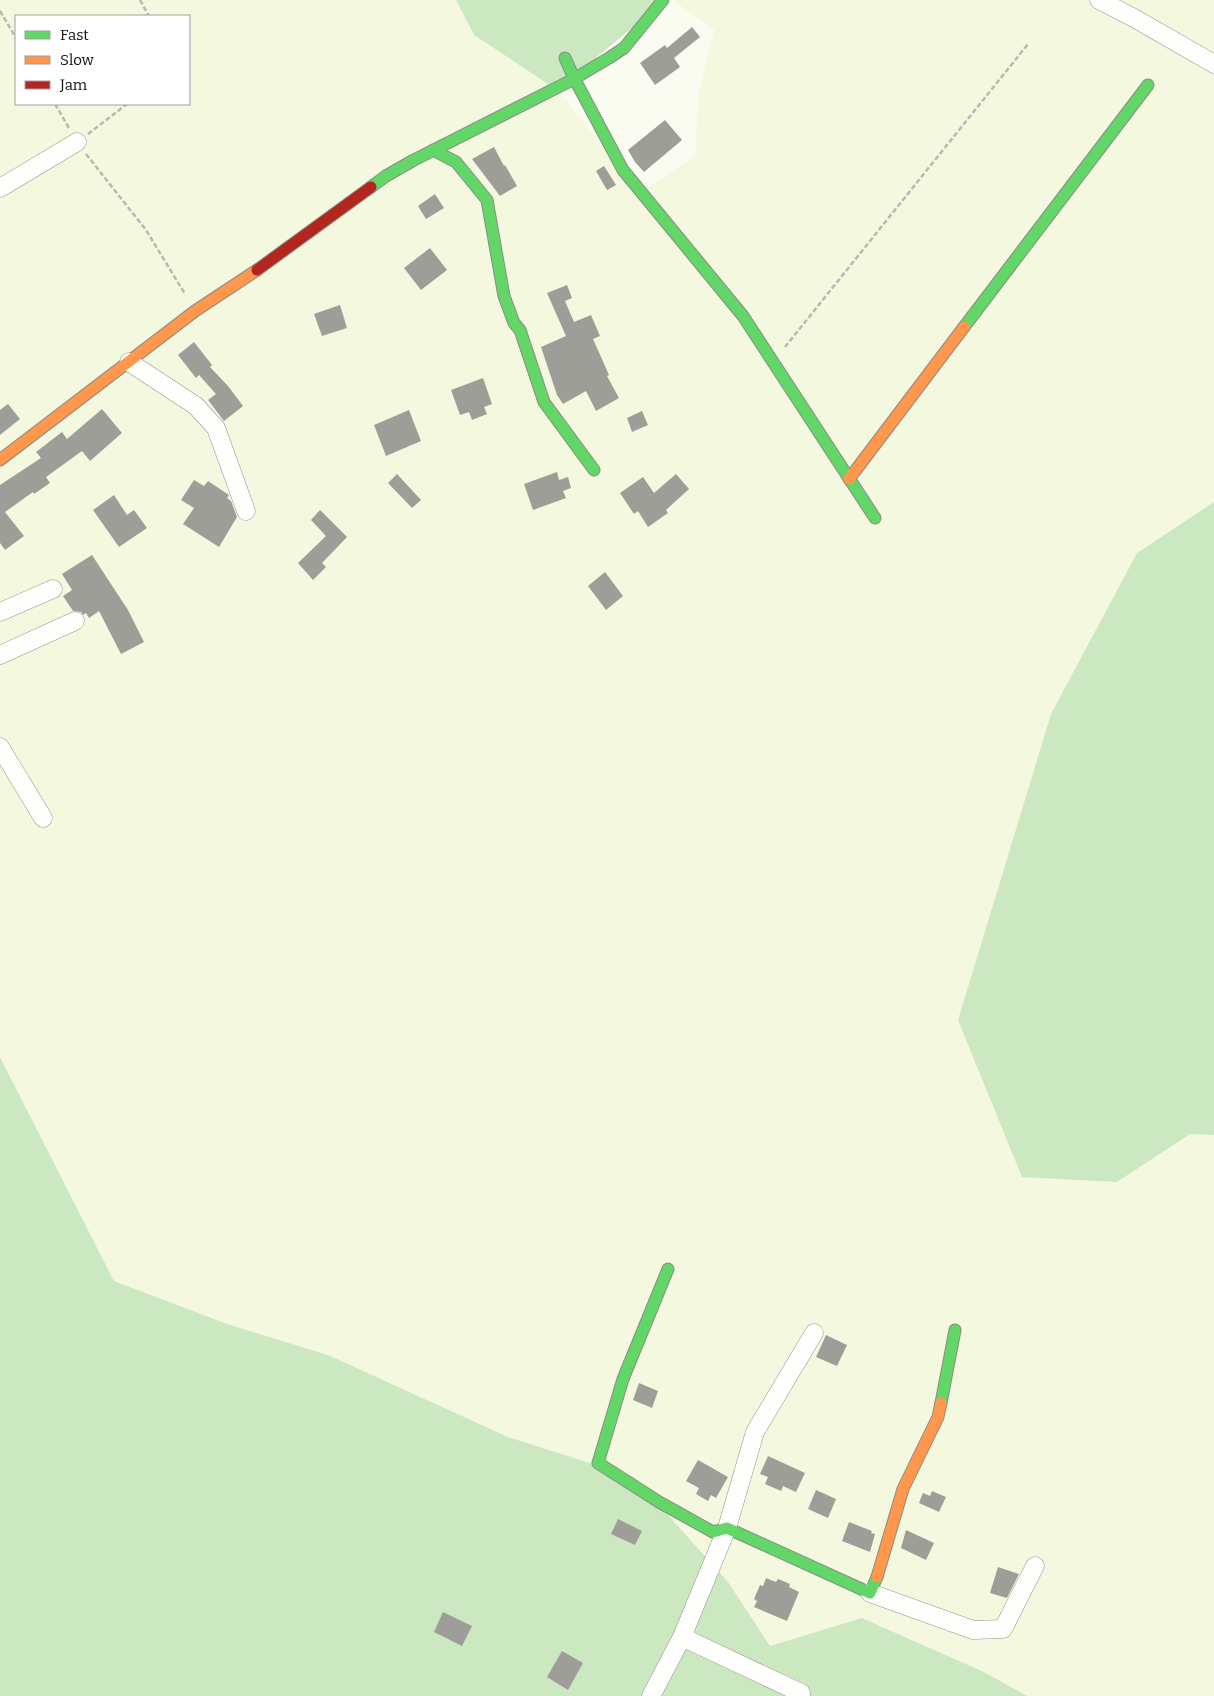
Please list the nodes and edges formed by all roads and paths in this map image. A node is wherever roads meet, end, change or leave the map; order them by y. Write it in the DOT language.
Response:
graph roads {
  1 [pos="140,0"];
  2 [pos="662,0"];
  3 [pos="1099,0"];
  4 [pos="0,11"];
  5 [pos="148,15"];
  6 [pos="15,36"];
  7 [pos="1028,44"];
  8 [pos="565,58"];
  9 [pos="1214,64"];
  10 [pos="574,78"];
  11 [pos="1148,86"];
  12 [pos="56,105"];
  13 [pos="126,105"];
  14 [pos="77,142"];
  15 [pos="433,150"];
  16 [pos="0,188"];
  17 [pos="194,311"];
  18 [pos="129,362"];
  19 [pos="773,362"];
  20 [pos="0,460"];
  21 [pos="594,470"];
  22 [pos="849,479"];
  23 [pos="246,511"];
  24 [pos="875,518"];
  25 [pos="53,589"];
  26 [pos="0,612"];
  27 [pos="74,621"];
  28 [pos="0,655"];
  29 [pos="0,748"];
  30 [pos="43,818"];
  31 [pos="668,1269"];
  32 [pos="955,1330"];
  33 [pos="814,1333"];
  34 [pos="727,1528"];
  35 [pos="1035,1566"];
  36 [pos="870,1593"];
  37 [pos="682,1637"];
  38 [pos="801,1693"];
  39 [pos="650,1696"];
  1 -- 5 [label="path"];
  2 -- 10 [label="street"];
  3 -- 9 [label="street"];
  4 -- 6 [label="path"];
  7 -- 19 [label="path"];
  8 -- 10 [label="street"];
  10 -- 15 [label="street"];
  10 -- 19 [label="street"];
  11 -- 22 [label="street"];
  12 -- 14 [label="path"];
  13 -- 14 [label="path"];
  14 -- 16 [label="street"];
  14 -- 17 [label="path"];
  15 -- 17 [label="street"];
  15 -- 21 [label="street"];
  17 -- 18 [label="street"];
  18 -- 20 [label="street"];
  18 -- 23 [label="street"];
  19 -- 22 [label="street"];
  22 -- 24 [label="street"];
  25 -- 26 [label="street"];
  27 -- 28 [label="street"];
  29 -- 30 [label="street"];
  31 -- 34 [label="street"];
  32 -- 36 [label="street"];
  33 -- 34 [label="street"];
  34 -- 36 [label="street"];
  34 -- 37 [label="street"];
  35 -- 36 [label="street"];
  37 -- 38 [label="street"];
  37 -- 39 [label="street"];
}
